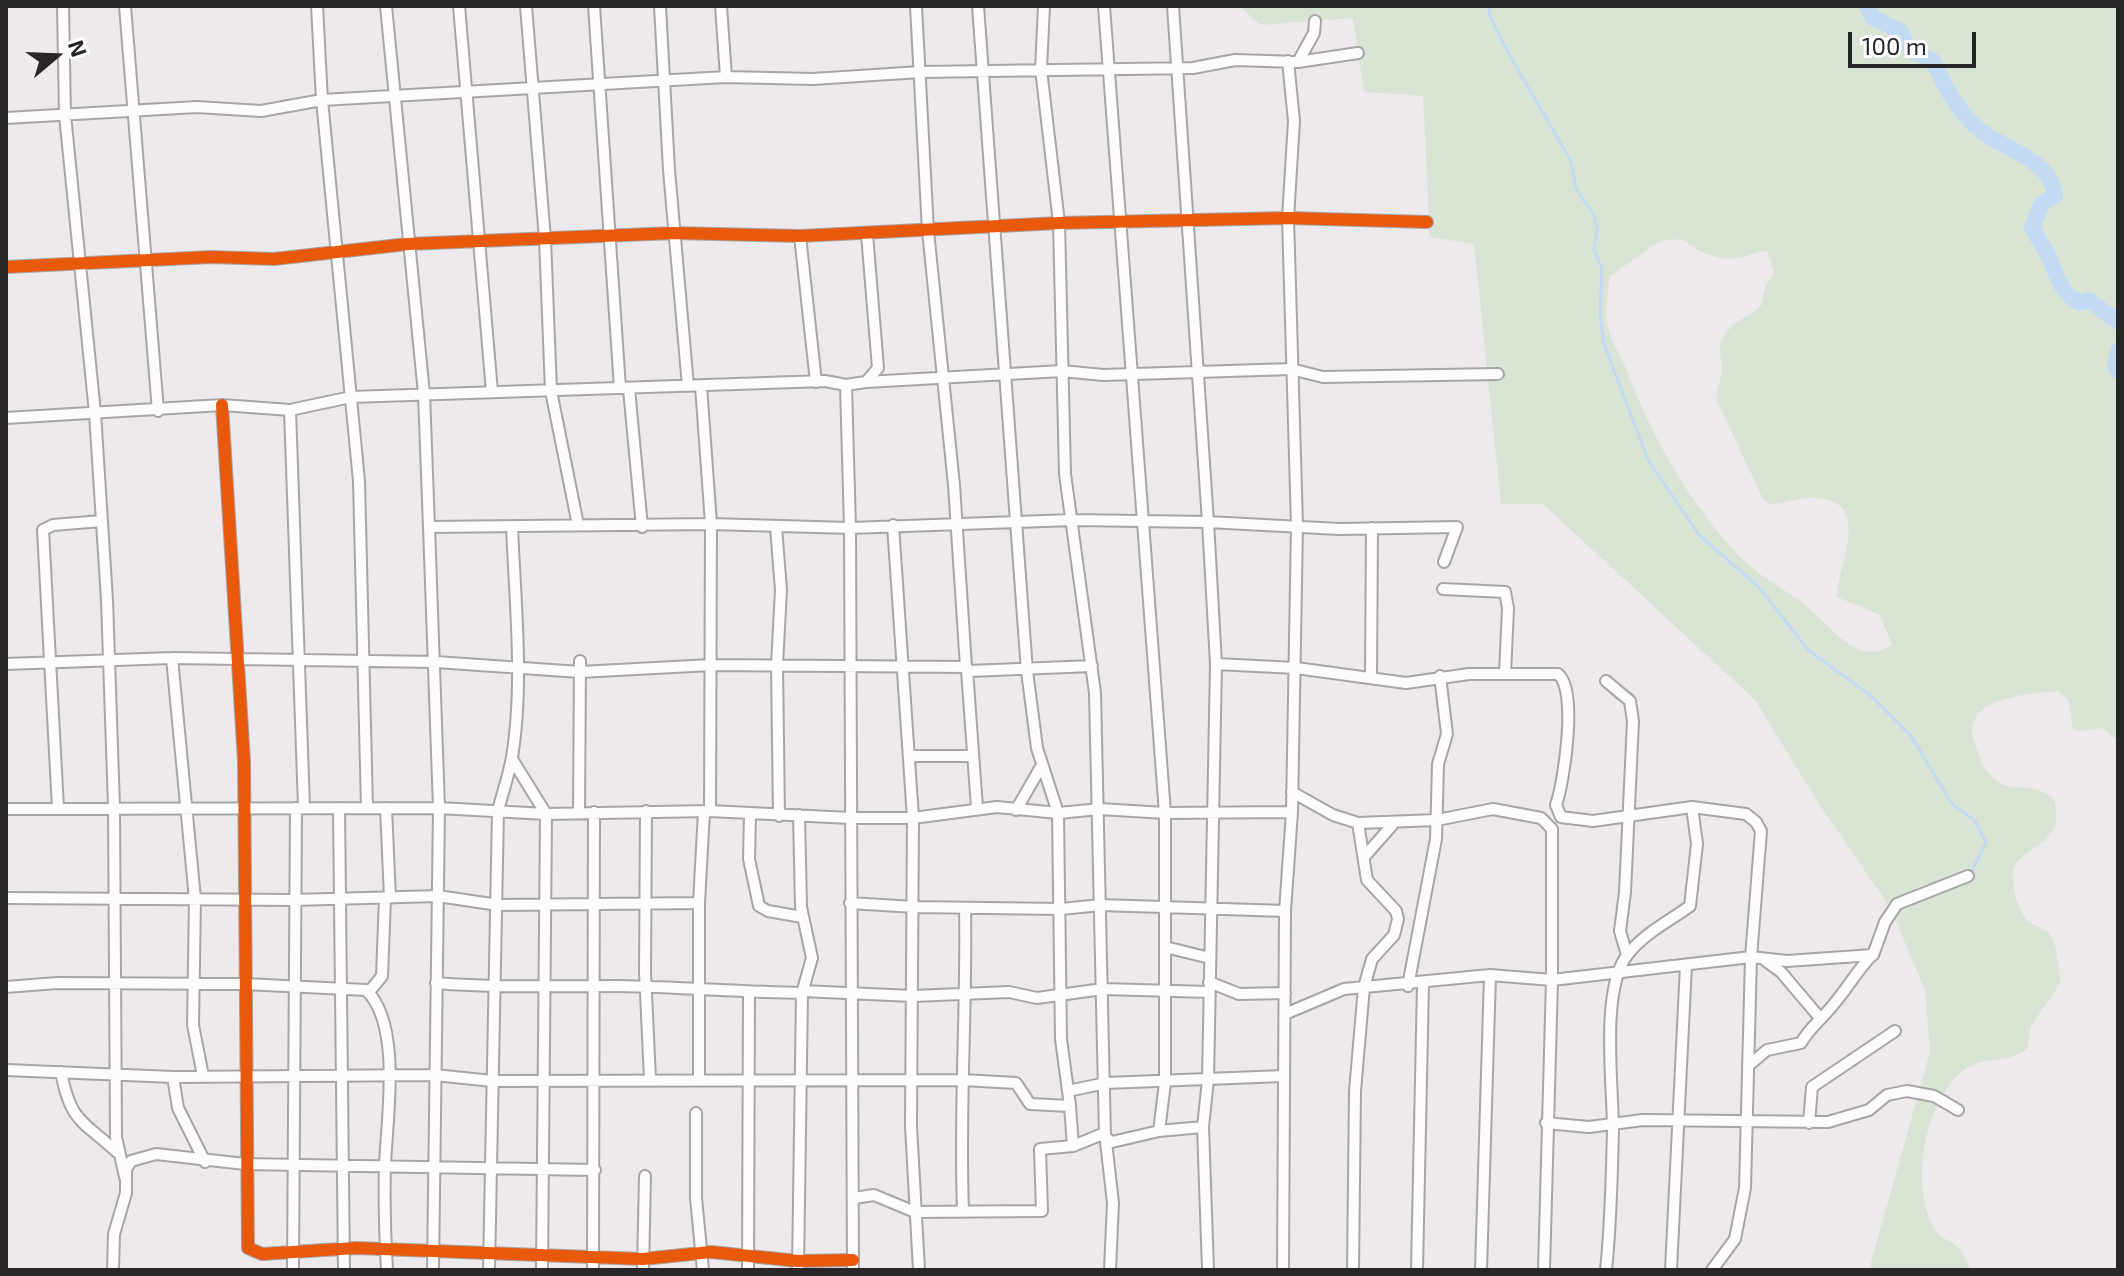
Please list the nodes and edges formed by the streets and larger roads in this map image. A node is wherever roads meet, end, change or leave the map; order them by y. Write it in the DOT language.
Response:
graph roads {
  1 [pos="63,6"];
  2 [pos="125,6"];
  3 [pos="317,6"];
  4 [pos="386,6"];
  5 [pos="459,6"];
  6 [pos="526,6"];
  7 [pos="594,6"];
  8 [pos="660,6"];
  9 [pos="721,6"];
  10 [pos="916,6"];
  11 [pos="978,6"];
  12 [pos="1044,6"];
  13 [pos="1104,6"];
  14 [pos="1173,6"];
  15 [pos="1315,21"];
  16 [pos="1358,53"];
  17 [pos="1293,62"];
  18 [pos="1177,68"];
  19 [pos="1041,69"];
  20 [pos="1109,70"];
  21 [pos="920,72"];
  22 [pos="982,72"];
  23 [pos="726,77"];
  24 [pos="666,81"];
  25 [pos="599,84"];
  26 [pos="531,88"];
  27 [pos="465,92"];
  28 [pos="394,96"];
  29 [pos="322,100"];
  30 [pos="132,111"];
  31 [pos="65,115"];
  32 [pos="6,118"];
  33 [pos="1288,218"];
  34 [pos="1187,221"];
  35 [pos="1120,222"];
  36 [pos="1427,222"];
  37 [pos="1059,223"];
  38 [pos="994,228"];
  39 [pos="928,231"];
  40 [pos="674,233"];
  41 [pos="867,234"];
  42 [pos="800,236"];
  43 [pos="610,237"];
  44 [pos="545,239"];
  45 [pos="477,240"];
  46 [pos="408,244"];
  47 [pos="337,250"];
  48 [pos="147,261"];
  49 [pos="82,262"];
  50 [pos="6,267"];
  51 [pos="1291,369"];
  52 [pos="1062,371"];
  53 [pos="1132,373"];
  54 [pos="1196,373"];
  55 [pos="1498,374"];
  56 [pos="1005,375"];
  57 [pos="940,378"];
  58 [pos="816,382"];
  59 [pos="866,382"];
  60 [pos="846,385"];
  61 [pos="688,386"];
  62 [pos="701,386"];
  63 [pos="624,388"];
  64 [pos="551,391"];
  65 [pos="492,392"];
  66 [pos="424,394"];
  67 [pos="351,397"];
  68 [pos="222,405"];
  69 [pos="290,410"];
  70 [pos="158,411"];
  71 [pos="95,413"];
  72 [pos="6,418"];
  73 [pos="1072,520"];
  74 [pos="102,521"];
  75 [pos="1143,521"];
  76 [pos="1208,522"];
  77 [pos="711,524"];
  78 [pos="1017,524"];
  79 [pos="578,525"];
  80 [pos="893,525"];
  81 [pos="954,525"];
  82 [pos="1297,525"];
  83 [pos="429,527"];
  84 [pos="512,527"];
  85 [pos="642,527"];
  86 [pos="776,527"];
  87 [pos="850,528"];
  88 [pos="1372,528"];
  89 [pos="1444,562"];
  90 [pos="1443,589"];
  91 [pos="172,658"];
  92 [pos="363,659"];
  93 [pos="236,660"];
  94 [pos="108,661"];
  95 [pos="300,662"];
  96 [pos="50,663"];
  97 [pos="6,664"];
  98 [pos="1216,664"];
  99 [pos="711,665"];
  100 [pos="777,665"];
  101 [pos="902,665"];
  102 [pos="580,666"];
  103 [pos="1092,666"];
  104 [pos="516,667"];
  105 [pos="850,667"];
  106 [pos="966,668"];
  107 [pos="1296,668"];
  108 [pos="1027,671"];
  109 [pos="1505,674"];
  110 [pos="1371,676"];
  111 [pos="1440,676"];
  112 [pos="1606,681"];
  113 [pos="909,756"];
  114 [pos="972,756"];
  115 [pos="512,759"];
  116 [pos="1042,765"];
  117 [pos="1292,792"];
  118 [pos="114,807"];
  119 [pos="189,807"];
  120 [pos="245,807"];
  121 [pos="1692,807"];
  122 [pos="58,808"];
  123 [pos="300,808"];
  124 [pos="339,808"];
  125 [pos="367,808"];
  126 [pos="386,808"];
  127 [pos="439,808"];
  128 [pos="977,808"];
  129 [pos="6,809"];
  130 [pos="1100,809"];
  131 [pos="1016,810"];
  132 [pos="498,811"];
  133 [pos="646,811"];
  134 [pos="707,811"];
  135 [pos="579,812"];
  136 [pos="594,812"];
  137 [pos="1213,812"];
  138 [pos="1292,812"];
  139 [pos="1058,813"];
  140 [pos="1165,813"];
  141 [pos="546,814"];
  142 [pos="750,814"];
  143 [pos="799,815"];
  144 [pos="1561,815"];
  145 [pos="779,816"];
  146 [pos="1629,816"];
  147 [pos="850,818"];
  148 [pos="913,818"];
  149 [pos="1541,818"];
  150 [pos="1437,820"];
  151 [pos="1395,822"];
  152 [pos="1358,823"];
  153 [pos="1553,841"];
  154 [pos="1364,857"];
  155 [pos="1968,876"];
  156 [pos="438,896"];
  157 [pos="6,898"];
  158 [pos="114,898"];
  159 [pos="338,898"];
  160 [pos="387,898"];
  161 [pos="195,899"];
  162 [pos="244,899"];
  163 [pos="293,900"];
  164 [pos="699,903"];
  165 [pos="850,903"];
  166 [pos="647,904"];
  167 [pos="498,905"];
  168 [pos="1101,905"];
  169 [pos="547,906"];
  170 [pos="595,906"];
  171 [pos="914,907"];
  172 [pos="965,908"];
  173 [pos="1165,908"];
  174 [pos="1211,908"];
  175 [pos="1061,909"];
  176 [pos="1285,911"];
  177 [pos="802,917"];
  178 [pos="1165,947"];
  179 [pos="1627,955"];
  180 [pos="1872,955"];
  181 [pos="1751,957"];
  182 [pos="1210,958"];
  183 [pos="1765,961"];
  184 [pos="1686,965"];
  185 [pos="1621,971"];
  186 [pos="1490,975"];
  187 [pos="1552,980"];
  188 [pos="436,983"];
  189 [pos="245,984"];
  190 [pos="1423,984"];
  191 [pos="115,985"];
  192 [pos="193,985"];
  193 [pos="292,986"];
  194 [pos="546,986"];
  195 [pos="595,986"];
  196 [pos="1408,986"];
  197 [pos="6,987"];
  198 [pos="340,987"];
  199 [pos="1209,987"];
  200 [pos="1364,987"];
  201 [pos="492,988"];
  202 [pos="646,988"];
  203 [pos="1103,989"];
  204 [pos="369,992"];
  205 [pos="700,992"];
  206 [pos="749,992"];
  207 [pos="802,992"];
  208 [pos="1164,992"];
  209 [pos="966,993"];
  210 [pos="1285,993"];
  211 [pos="850,994"];
  212 [pos="1061,995"];
  213 [pos="913,996"];
  214 [pos="1285,1014"];
  215 [pos="1820,1018"];
  216 [pos="1895,1031"];
  217 [pos="1748,1066"];
  218 [pos="6,1070"];
  219 [pos="61,1072"];
  220 [pos="117,1074"];
  221 [pos="245,1075"];
  222 [pos="435,1075"];
  223 [pos="203,1076"];
  224 [pos="1283,1076"];
  225 [pos="173,1077"];
  226 [pos="293,1077"];
  227 [pos="341,1078"];
  228 [pos="389,1078"];
  229 [pos="801,1078"];
  230 [pos="851,1078"];
  231 [pos="912,1078"];
  232 [pos="650,1079"];
  233 [pos="699,1079"];
  234 [pos="750,1079"];
  235 [pos="542,1080"];
  236 [pos="591,1080"];
  237 [pos="963,1080"];
  238 [pos="1208,1080"];
  239 [pos="492,1081"];
  240 [pos="1106,1083"];
  241 [pos="1165,1083"];
  242 [pos="1068,1091"];
  243 [pos="1070,1106"];
  244 [pos="1958,1110"];
  245 [pos="696,1113"];
  246 [pos="1676,1120"];
  247 [pos="1746,1122"];
  248 [pos="1546,1123"];
  249 [pos="1809,1123"];
  250 [pos="1613,1125"];
  251 [pos="1203,1127"];
  252 [pos="1159,1131"];
  253 [pos="1105,1133"];
  254 [pos="1073,1146"];
  255 [pos="117,1152"];
  256 [pos="205,1162"];
  257 [pos="245,1164"];
  258 [pos="294,1164"];
  259 [pos="385,1166"];
  260 [pos="435,1166"];
  261 [pos="342,1167"];
  262 [pos="491,1168"];
  263 [pos="542,1168"];
  264 [pos="595,1170"];
  265 [pos="645,1176"];
  266 [pos="125,1177"];
  267 [pos="854,1198"];
  268 [pos="963,1210"];
  269 [pos="915,1212"];
  270 [pos="343,1248"];
  271 [pos="385,1251"];
  272 [pos="432,1251"];
  273 [pos="703,1252"];
  274 [pos="293,1254"];
  275 [pos="490,1255"];
  276 [pos="542,1256"];
  277 [pos="749,1257"];
  278 [pos="594,1258"];
  279 [pos="643,1264"];
  280 [pos="798,1265"];
  281 [pos="853,1265"];
  282 [pos="113,1270"];
  283 [pos="293,1270"];
  284 [pos="344,1270"];
  285 [pos="387,1270"];
  286 [pos="433,1270"];
  287 [pos="489,1270"];
  288 [pos="542,1270"];
  289 [pos="593,1270"];
  290 [pos="703,1270"];
  291 [pos="748,1270"];
  292 [pos="919,1270"];
  293 [pos="1110,1270"];
  294 [pos="1208,1270"];
  295 [pos="1283,1270"];
  296 [pos="1353,1270"];
  297 [pos="1417,1270"];
  298 [pos="1481,1270"];
  299 [pos="1544,1270"];
  300 [pos="1606,1270"];
  301 [pos="1671,1270"];
  302 [pos="1712,1270"];
  1 -- 31 [label="street"];
  2 -- 30 [label="street"];
  3 -- 29 [label="street"];
  4 -- 28 [label="street"];
  5 -- 27 [label="street"];
  6 -- 26 [label="street"];
  7 -- 25 [label="street"];
  8 -- 24 [label="street"];
  9 -- 23 [label="street"];
  10 -- 21 [label="street"];
  11 -- 22 [label="street"];
  12 -- 19 [label="street"];
  13 -- 20 [label="street"];
  14 -- 18 [label="street"];
  15 -- 17 [label="street"];
  16 -- 17 [label="street"];
  17 -- 18 [label="street"];
  17 -- 33 [label="street"];
  18 -- 20 [label="street"];
  18 -- 34 [label="street"];
  19 -- 20 [label="street"];
  19 -- 22 [label="street"];
  19 -- 37 [label="street"];
  20 -- 35 [label="street"];
  21 -- 22 [label="street"];
  21 -- 23 [label="street"];
  21 -- 39 [label="street"];
  22 -- 38 [label="street"];
  23 -- 24 [label="street"];
  24 -- 25 [label="street"];
  24 -- 40 [label="street"];
  25 -- 26 [label="street"];
  25 -- 43 [label="street"];
  26 -- 27 [label="street"];
  26 -- 44 [label="street"];
  27 -- 28 [label="street"];
  27 -- 45 [label="street"];
  28 -- 29 [label="street"];
  28 -- 46 [label="street"];
  29 -- 30 [label="street"];
  29 -- 47 [label="street"];
  30 -- 31 [label="street"];
  30 -- 48 [label="street"];
  31 -- 32 [label="street"];
  31 -- 49 [label="street"];
  33 -- 34 [label="street"];
  33 -- 36 [label="street"];
  33 -- 51 [label="street"];
  34 -- 35 [label="street"];
  34 -- 54 [label="street"];
  35 -- 37 [label="street"];
  35 -- 53 [label="street"];
  37 -- 38 [label="street"];
  37 -- 52 [label="street"];
  38 -- 39 [label="street"];
  38 -- 56 [label="street"];
  39 -- 41 [label="street"];
  39 -- 57 [label="street"];
  40 -- 42 [label="street"];
  40 -- 43 [label="street"];
  40 -- 61 [label="street"];
  41 -- 42 [label="street"];
  41 -- 59 [label="street"];
  42 -- 58 [label="street"];
  43 -- 44 [label="street"];
  43 -- 63 [label="street"];
  44 -- 45 [label="street"];
  44 -- 64 [label="street"];
  45 -- 46 [label="street"];
  45 -- 65 [label="street"];
  46 -- 47 [label="street"];
  46 -- 66 [label="street"];
  47 -- 48 [label="street"];
  47 -- 67 [label="street"];
  48 -- 49 [label="street"];
  48 -- 70 [label="street"];
  49 -- 50 [label="street"];
  49 -- 71 [label="street"];
  51 -- 54 [label="street"];
  51 -- 55 [label="street"];
  51 -- 82 [label="street"];
  52 -- 53 [label="street"];
  52 -- 56 [label="street"];
  52 -- 73 [label="street"];
  53 -- 54 [label="street"];
  53 -- 75 [label="street"];
  54 -- 76 [label="street"];
  56 -- 57 [label="street"];
  56 -- 78 [label="street"];
  57 -- 59 [label="street"];
  57 -- 81 [label="street"];
  58 -- 60 [label="street"];
  58 -- 62 [label="street"];
  59 -- 60 [label="street"];
  60 -- 87 [label="street"];
  61 -- 62 [label="street"];
  61 -- 63 [label="street"];
  62 -- 77 [label="street"];
  63 -- 64 [label="street"];
  63 -- 85 [label="street"];
  64 -- 65 [label="street"];
  64 -- 79 [label="street"];
  65 -- 66 [label="street"];
  66 -- 67 [label="street"];
  66 -- 83 [label="street"];
  67 -- 69 [label="street"];
  67 -- 92 [label="street"];
  68 -- 69 [label="street"];
  68 -- 70 [label="street"];
  68 -- 93 [label="street"];
  69 -- 95 [label="street"];
  70 -- 71 [label="street"];
  71 -- 72 [label="street"];
  71 -- 74 [label="street"];
  73 -- 75 [label="street"];
  73 -- 78 [label="street"];
  73 -- 103 [label="street"];
  74 -- 94 [label="street"];
  74 -- 96 [label="street"];
  75 -- 76 [label="street"];
  75 -- 140 [label="street"];
  76 -- 82 [label="street"];
  76 -- 98 [label="street"];
  77 -- 85 [label="street"];
  77 -- 86 [label="street"];
  77 -- 99 [label="street"];
  78 -- 81 [label="street"];
  78 -- 108 [label="street"];
  79 -- 84 [label="street"];
  79 -- 85 [label="street"];
  80 -- 81 [label="street"];
  80 -- 87 [label="street"];
  80 -- 101 [label="street"];
  81 -- 106 [label="street"];
  82 -- 88 [label="street"];
  82 -- 107 [label="street"];
  83 -- 84 [label="street"];
  83 -- 127 [label="street"];
  84 -- 104 [label="street"];
  86 -- 87 [label="street"];
  86 -- 100 [label="street"];
  87 -- 105 [label="street"];
  88 -- 89 [label="street"];
  88 -- 110 [label="street"];
  90 -- 109 [label="street"];
  91 -- 93 [label="street"];
  91 -- 94 [label="street"];
  91 -- 119 [label="street"];
  92 -- 95 [label="street"];
  92 -- 104 [label="street"];
  92 -- 125 [label="street"];
  93 -- 95 [label="street"];
  93 -- 120 [label="street"];
  94 -- 96 [label="street"];
  94 -- 118 [label="street"];
  95 -- 123 [label="street"];
  96 -- 97 [label="street"];
  96 -- 122 [label="street"];
  98 -- 107 [label="street"];
  98 -- 137 [label="street"];
  99 -- 100 [label="street"];
  99 -- 102 [label="street"];
  99 -- 134 [label="street"];
  100 -- 105 [label="street"];
  100 -- 145 [label="street"];
  101 -- 105 [label="street"];
  101 -- 106 [label="street"];
  101 -- 113 [label="street"];
  102 -- 104 [label="street"];
  102 -- 135 [label="street"];
  103 -- 108 [label="street"];
  103 -- 130 [label="street"];
  104 -- 115 [label="street"];
  105 -- 147 [label="street"];
  106 -- 108 [label="street"];
  106 -- 114 [label="street"];
  107 -- 110 [label="street"];
  107 -- 117 [label="street"];
  108 -- 116 [label="street"];
  109 -- 111 [label="street"];
  109 -- 144 [label="street"];
  110 -- 111 [label="street"];
  111 -- 150 [label="street"];
  112 -- 146 [label="street"];
  113 -- 114 [label="street"];
  113 -- 148 [label="street"];
  114 -- 128 [label="street"];
  115 -- 132 [label="street"];
  115 -- 141 [label="street"];
  116 -- 131 [label="street"];
  116 -- 139 [label="street"];
  117 -- 138 [label="street"];
  117 -- 152 [label="street"];
  118 -- 119 [label="street"];
  118 -- 122 [label="street"];
  118 -- 158 [label="street"];
  119 -- 120 [label="street"];
  119 -- 161 [label="street"];
  120 -- 123 [label="street"];
  120 -- 162 [label="street"];
  121 -- 146 [label="street"];
  121 -- 179 [label="street"];
  121 -- 181 [label="street"];
  122 -- 129 [label="street"];
  123 -- 124 [label="street"];
  123 -- 163 [label="street"];
  124 -- 125 [label="street"];
  124 -- 159 [label="street"];
  125 -- 126 [label="street"];
  126 -- 127 [label="street"];
  126 -- 160 [label="street"];
  127 -- 132 [label="street"];
  127 -- 156 [label="street"];
  128 -- 131 [label="street"];
  128 -- 148 [label="street"];
  130 -- 139 [label="street"];
  130 -- 140 [label="street"];
  130 -- 168 [label="street"];
  131 -- 139 [label="street"];
  132 -- 141 [label="street"];
  132 -- 167 [label="street"];
  133 -- 134 [label="street"];
  133 -- 136 [label="street"];
  133 -- 166 [label="street"];
  134 -- 142 [label="street"];
  134 -- 164 [label="street"];
  135 -- 136 [label="street"];
  135 -- 141 [label="street"];
  136 -- 170 [label="street"];
  137 -- 138 [label="street"];
  137 -- 140 [label="street"];
  137 -- 174 [label="street"];
  138 -- 176 [label="street"];
  139 -- 175 [label="street"];
  140 -- 173 [label="street"];
  141 -- 169 [label="street"];
  142 -- 145 [label="street"];
  142 -- 177 [label="street"];
  143 -- 145 [label="street"];
  143 -- 147 [label="street"];
  143 -- 177 [label="street"];
  144 -- 146 [label="street"];
  144 -- 149 [label="street"];
  144 -- 153 [label="street"];
  146 -- 179 [label="street"];
  147 -- 148 [label="street"];
  147 -- 165 [label="street"];
  148 -- 171 [label="street"];
  149 -- 150 [label="street"];
  149 -- 153 [label="street"];
  150 -- 151 [label="street"];
  150 -- 196 [label="street"];
  151 -- 152 [label="street"];
  151 -- 154 [label="street"];
  152 -- 154 [label="street"];
  153 -- 187 [label="street"];
  154 -- 200 [label="street"];
  155 -- 180 [label="street"];
  156 -- 160 [label="street"];
  156 -- 167 [label="street"];
  156 -- 188 [label="street"];
  157 -- 158 [label="street"];
  158 -- 161 [label="street"];
  158 -- 191 [label="street"];
  159 -- 160 [label="street"];
  159 -- 163 [label="street"];
  159 -- 198 [label="street"];
  160 -- 204 [label="street"];
  161 -- 162 [label="street"];
  161 -- 192 [label="street"];
  162 -- 163 [label="street"];
  162 -- 189 [label="street"];
  163 -- 193 [label="street"];
  164 -- 166 [label="street"];
  164 -- 205 [label="street"];
  165 -- 171 [label="street"];
  165 -- 211 [label="street"];
  166 -- 170 [label="street"];
  166 -- 202 [label="street"];
  167 -- 169 [label="street"];
  167 -- 201 [label="street"];
  168 -- 173 [label="street"];
  168 -- 175 [label="street"];
  168 -- 203 [label="street"];
  169 -- 170 [label="street"];
  169 -- 194 [label="street"];
  170 -- 195 [label="street"];
  171 -- 172 [label="street"];
  171 -- 213 [label="street"];
  172 -- 175 [label="street"];
  172 -- 209 [label="street"];
  173 -- 174 [label="street"];
  173 -- 178 [label="street"];
  174 -- 176 [label="street"];
  174 -- 182 [label="street"];
  175 -- 212 [label="street"];
  176 -- 210 [label="street"];
  177 -- 207 [label="street"];
  178 -- 182 [label="street"];
  178 -- 208 [label="street"];
  179 -- 185 [label="street"];
  180 -- 183 [label="street"];
  180 -- 215 [label="street"];
  181 -- 183 [label="street"];
  181 -- 184 [label="street"];
  181 -- 217 [label="street"];
  182 -- 199 [label="street"];
  183 -- 215 [label="street"];
  184 -- 185 [label="street"];
  184 -- 246 [label="street"];
  185 -- 187 [label="street"];
  185 -- 250 [label="street"];
  186 -- 187 [label="street"];
  186 -- 190 [label="street"];
  186 -- 298 [label="street"];
  187 -- 248 [label="street"];
  188 -- 201 [label="street"];
  188 -- 222 [label="street"];
  189 -- 192 [label="street"];
  189 -- 193 [label="street"];
  189 -- 221 [label="street"];
  190 -- 196 [label="street"];
  190 -- 297 [label="street"];
  191 -- 192 [label="street"];
  191 -- 197 [label="street"];
  191 -- 220 [label="street"];
  192 -- 223 [label="street"];
  193 -- 198 [label="street"];
  193 -- 226 [label="street"];
  194 -- 195 [label="street"];
  194 -- 201 [label="street"];
  194 -- 235 [label="street"];
  195 -- 202 [label="street"];
  195 -- 236 [label="street"];
  196 -- 200 [label="street"];
  198 -- 204 [label="street"];
  198 -- 227 [label="street"];
  199 -- 208 [label="street"];
  199 -- 210 [label="street"];
  199 -- 238 [label="street"];
  200 -- 214 [label="street"];
  200 -- 296 [label="street"];
  201 -- 239 [label="street"];
  202 -- 205 [label="street"];
  202 -- 232 [label="street"];
  203 -- 208 [label="street"];
  203 -- 212 [label="street"];
  203 -- 240 [label="street"];
  204 -- 228 [label="street"];
  205 -- 206 [label="street"];
  205 -- 233 [label="street"];
  206 -- 207 [label="street"];
  206 -- 234 [label="street"];
  207 -- 211 [label="street"];
  207 -- 229 [label="street"];
  208 -- 241 [label="street"];
  209 -- 212 [label="street"];
  209 -- 213 [label="street"];
  209 -- 237 [label="street"];
  210 -- 214 [label="street"];
  211 -- 213 [label="street"];
  211 -- 230 [label="street"];
  212 -- 242 [label="street"];
  213 -- 231 [label="street"];
  214 -- 224 [label="street"];
  215 -- 217 [label="street"];
  216 -- 249 [label="street"];
  217 -- 247 [label="street"];
  218 -- 219 [label="street"];
  219 -- 220 [label="street"];
  219 -- 255 [label="street"];
  220 -- 225 [label="street"];
  220 -- 255 [label="street"];
  221 -- 223 [label="street"];
  221 -- 226 [label="street"];
  221 -- 257 [label="street"];
  222 -- 228 [label="street"];
  222 -- 239 [label="street"];
  222 -- 260 [label="street"];
  223 -- 225 [label="street"];
  224 -- 238 [label="street"];
  224 -- 295 [label="street"];
  225 -- 256 [label="street"];
  226 -- 227 [label="street"];
  226 -- 258 [label="street"];
  227 -- 228 [label="street"];
  227 -- 261 [label="street"];
  228 -- 259 [label="street"];
  229 -- 230 [label="street"];
  229 -- 234 [label="street"];
  229 -- 280 [label="street"];
  230 -- 231 [label="street"];
  230 -- 267 [label="street"];
  231 -- 237 [label="street"];
  231 -- 269 [label="street"];
  232 -- 233 [label="street"];
  232 -- 236 [label="street"];
  233 -- 234 [label="street"];
  234 -- 277 [label="street"];
  235 -- 236 [label="street"];
  235 -- 239 [label="street"];
  235 -- 263 [label="street"];
  236 -- 264 [label="street"];
  237 -- 243 [label="street"];
  237 -- 268 [label="street"];
  238 -- 241 [label="street"];
  238 -- 251 [label="street"];
  239 -- 262 [label="street"];
  240 -- 241 [label="street"];
  240 -- 242 [label="street"];
  240 -- 253 [label="street"];
  241 -- 252 [label="street"];
  242 -- 243 [label="street"];
  243 -- 254 [label="street"];
  244 -- 249 [label="street"];
  245 -- 273 [label="street"];
  246 -- 247 [label="street"];
  246 -- 250 [label="street"];
  246 -- 301 [label="street"];
  247 -- 249 [label="street"];
  247 -- 302 [label="street"];
  248 -- 250 [label="street"];
  248 -- 299 [label="street"];
  250 -- 300 [label="street"];
  251 -- 252 [label="street"];
  251 -- 294 [label="street"];
  252 -- 253 [label="street"];
  253 -- 254 [label="street"];
  253 -- 293 [label="street"];
  254 -- 268 [label="street"];
  255 -- 266 [label="street"];
  256 -- 257 [label="street"];
  256 -- 266 [label="street"];
  257 -- 258 [label="street"];
  257 -- 274 [label="street"];
  258 -- 261 [label="street"];
  258 -- 274 [label="street"];
  259 -- 260 [label="street"];
  259 -- 261 [label="street"];
  259 -- 271 [label="street"];
  260 -- 262 [label="street"];
  260 -- 272 [label="street"];
  261 -- 270 [label="street"];
  262 -- 263 [label="street"];
  262 -- 275 [label="street"];
  263 -- 264 [label="street"];
  263 -- 276 [label="street"];
  264 -- 278 [label="street"];
  265 -- 279 [label="street"];
  266 -- 282 [label="street"];
  267 -- 269 [label="street"];
  267 -- 281 [label="street"];
  268 -- 269 [label="street"];
  269 -- 292 [label="street"];
  270 -- 271 [label="street"];
  270 -- 274 [label="street"];
  270 -- 284 [label="street"];
  271 -- 272 [label="street"];
  271 -- 285 [label="street"];
  272 -- 275 [label="street"];
  272 -- 286 [label="street"];
  273 -- 277 [label="street"];
  273 -- 279 [label="street"];
  273 -- 290 [label="street"];
  274 -- 283 [label="street"];
  275 -- 276 [label="street"];
  275 -- 287 [label="street"];
  276 -- 278 [label="street"];
  276 -- 288 [label="street"];
  277 -- 280 [label="street"];
  277 -- 291 [label="street"];
  278 -- 279 [label="street"];
  278 -- 289 [label="street"];
  280 -- 281 [label="street"];
}
